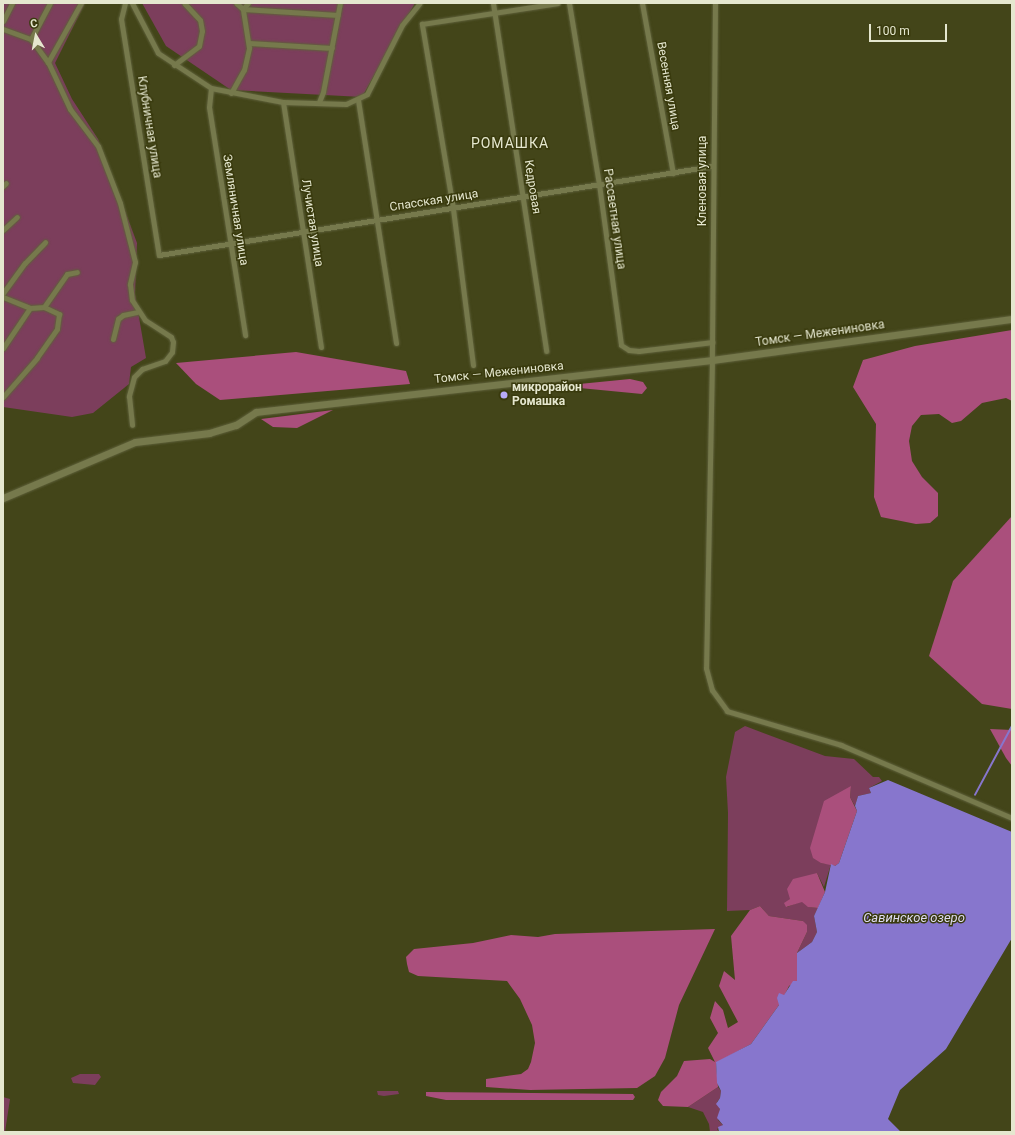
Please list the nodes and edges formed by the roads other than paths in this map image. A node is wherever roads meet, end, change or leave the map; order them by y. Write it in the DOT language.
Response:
graph roads {
  1 [pos="12,3"];
  2 [pos="50,3"];
  3 [pos="81,3"];
  4 [pos="125,3"];
  5 [pos="132,3"];
  6 [pos="184,3"];
  7 [pos="236,3"];
  8 [pos="248,3"];
  9 [pos="340,3"];
  10 [pos="420,3"];
  11 [pos="494,3"];
  12 [pos="557,3"];
  13 [pos="569,3"];
  14 [pos="642,3"];
  15 [pos="715,3"];
  16 [pos="243,9"];
  17 [pos="495,13"];
  18 [pos="338,15"];
  19 [pos="3,21"];
  20 [pos="3,29"];
  21 [pos="31,39"];
  22 [pos="249,43"];
  23 [pos="332,48"];
  24 [pos="48,62"];
  25 [pos="174,65"];
  26 [pos="211,88"];
  27 [pos="231,92"];
  28 [pos="358,100"];
  29 [pos="283,102"];
  30 [pos="319,102"];
  31 [pos="712,166"];
  32 [pos="673,173"];
  33 [pos="599,184"];
  34 [pos="523,197"];
  35 [pos="453,208"];
  36 [pos="17,217"];
  37 [pos="379,220"];
  38 [pos="3,230"];
  39 [pos="304,232"];
  40 [pos="45,242"];
  41 [pos="230,243"];
  42 [pos="159,254"];
  43 [pos="77,272"];
  44 [pos="3,293"];
  45 [pos="3,297"];
  46 [pos="44,307"];
  47 [pos="30,308"];
  48 [pos="137,312"];
  49 [pos="1012,319"];
  50 [pos="245,335"];
  51 [pos="113,340"];
  52 [pos="712,342"];
  53 [pos="396,343"];
  54 [pos="321,347"];
  55 [pos="3,348"];
  56 [pos="546,351"];
  57 [pos="712,360"];
  58 [pos="473,365"];
  59 [pos="3,397"];
  60 [pos="132,425"];
  61 [pos="3,498"];
  62 [pos="1012,818"];
  1 -- 19 [label="street"];
  2 -- 21 [label="street"];
  3 -- 24 [label="street"];
  4 -- 42 [label="street, Клубничная улица"];
  5 -- 25 [label="street"];
  6 -- 25 [label="street"];
  7 -- 16 [label="street"];
  8 -- 16 [label="street"];
  9 -- 18 [label="street"];
  10 -- 28 [label="street"];
  11 -- 17 [label="street, Кедровая"];
  12 -- 17 [label="street"];
  13 -- 33 [label="street, Рассветная улица"];
  14 -- 32 [label="street, Весенняя улица"];
  15 -- 31 [label="street, Кленовая улица"];
  16 -- 18 [label="street"];
  16 -- 22 [label="street"];
  17 -- 34 [label="street, Кедровая"];
  17 -- 35 [label="street"];
  18 -- 23 [label="street"];
  20 -- 21 [label="street"];
  21 -- 24 [label="street"];
  22 -- 23 [label="street"];
  22 -- 27 [label="street"];
  23 -- 30 [label="street"];
  24 -- 48 [label="street"];
  25 -- 26 [label="street"];
  26 -- 27 [label="street"];
  26 -- 41 [label="street, Земляничная улица"];
  27 -- 29 [label="street"];
  28 -- 30 [label="street"];
  28 -- 37 [label="street"];
  29 -- 30 [label="street"];
  29 -- 39 [label="street, Лучистая улица"];
  31 -- 32 [label="street, Спасская улица"];
  31 -- 52 [label="street, Кленовая улица"];
  32 -- 33 [label="street, Спасская улица"];
  33 -- 34 [label="street, Спасская улица"];
  33 -- 52 [label="street, Рассветная улица"];
  34 -- 35 [label="street, Спасская улица"];
  34 -- 56 [label="street, Кедровая"];
  35 -- 37 [label="street, Спасская улица"];
  35 -- 58 [label="street"];
  36 -- 38 [label="street"];
  37 -- 39 [label="street, Спасская улица"];
  37 -- 53 [label="street"];
  39 -- 41 [label="street, Спасская улица"];
  39 -- 54 [label="street, Лучистая улица"];
  40 -- 44 [label="street"];
  41 -- 42 [label="street, Спасская улица"];
  41 -- 50 [label="street, Земляничная улица"];
  43 -- 46 [label="street"];
  45 -- 47 [label="street"];
  46 -- 47 [label="street"];
  46 -- 59 [label="street"];
  47 -- 55 [label="street"];
  48 -- 51 [label="street"];
  48 -- 60 [label="street"];
  49 -- 57 [label="street, Томск — Межениновка"];
  52 -- 57 [label="street, Кленовая улица"];
  57 -- 61 [label="street, Томск — Межениновка"];
  57 -- 62 [label="street, Кленовая улица"];
}
